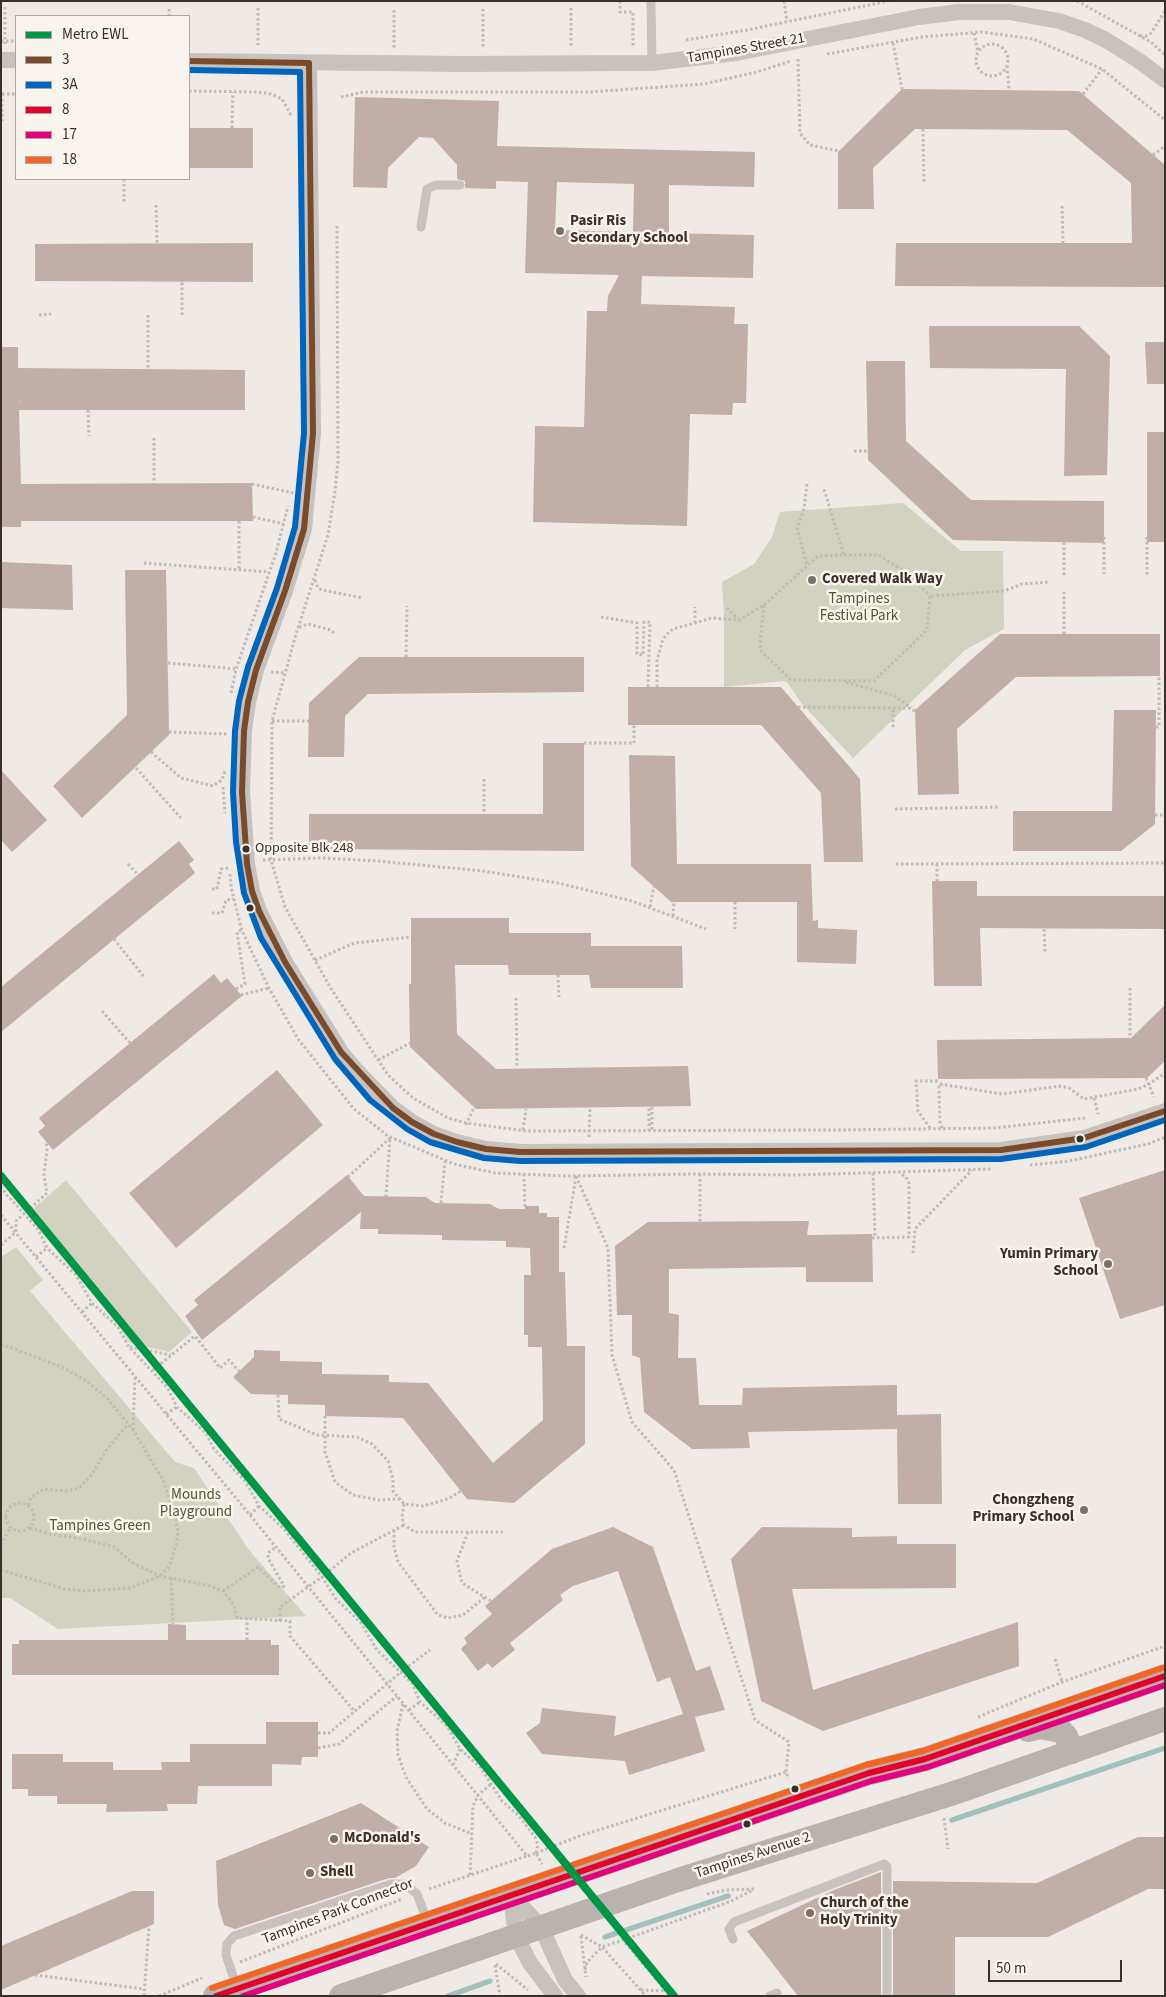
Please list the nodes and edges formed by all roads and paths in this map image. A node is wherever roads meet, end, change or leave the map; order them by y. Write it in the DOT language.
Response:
graph roads {
  1 [pos="620,1"];
  2 [pos="651,1"];
  3 [pos="784,1"];
  4 [pos="888,1"];
  5 [pos="1077,1"];
  6 [pos="5,8"];
  7 [pos="258,8"];
  8 [pos="571,8"];
  9 [pos="169,9"];
  10 [pos="483,9"];
  11 [pos="394,10"];
  12 [pos="1165,11"];
  13 [pos="170,15"];
  14 [pos="787,21"];
  15 [pos="974,33"];
  16 [pos="1139,36"];
  17 [pos="3,41"];
  18 [pos="893,42"];
  19 [pos="249,46"];
  20 [pos="258,46"];
  21 [pos="268,46"];
  22 [pos="624,46"];
  23 [pos="633,46"];
  24 [pos="652,46"];
  25 [pos="561,47"];
  26 [pos="571,47"];
  27 [pos="580,47"];
  28 [pos="384,48"];
  29 [pos="394,48"];
  30 [pos="404,48"];
  31 [pos="475,48"];
  32 [pos="483,48"];
  33 [pos="492,48"];
  34 [pos="978,53"];
  35 [pos="826,54"];
  36 [pos="1165,55"];
  37 [pos="808,58"];
  38 [pos="8,60"];
  39 [pos="798,60"];
  40 [pos="190,61"];
  41 [pos="309,63"];
  42 [pos="652,63"];
  43 [pos="571,64"];
  44 [pos="1007,65"];
  45 [pos="1102,69"];
  46 [pos="1165,80"];
  47 [pos="902,89"];
  48 [pos="1009,90"];
  49 [pos="190,91"];
  50 [pos="233,92"];
  51 [pos="2,94"];
  52 [pos="15,94"];
  53 [pos="1083,94"];
  54 [pos="341,98"];
  55 [pos="1165,120"];
  56 [pos="2,121"];
  57 [pos="294,122"];
  58 [pos="232,128"];
  59 [pos="923,129"];
  60 [pos="1165,146"];
  61 [pos="839,151"];
  62 [pos="1153,155"];
  63 [pos="124,180"];
  64 [pos="924,184"];
  65 [pos="460,185"];
  66 [pos="124,204"];
  67 [pos="156,205"];
  68 [pos="1062,206"];
  69 [pos="336,226"];
  70 [pos="421,227"];
  71 [pos="156,243"];
  72 [pos="1063,243"];
  73 [pos="182,282"];
  74 [pos="51,314"];
  75 [pos="39,315"];
  76 [pos="148,315"];
  77 [pos="182,316"];
  78 [pos="148,369"];
  79 [pos="24,401"];
  80 [pos="19,402"];
  81 [pos="88,410"];
  82 [pos="89,436"];
  83 [pos="154,438"];
  84 [pos="854,451"];
  85 [pos="867,451"];
  86 [pos="154,484"];
  87 [pos="252,484"];
  88 [pos="293,484"];
  89 [pos="807,484"];
  90 [pos="824,489"];
  91 [pos="299,494"];
  92 [pos="252,518"];
  93 [pos="239,521"];
  94 [pos="283,524"];
  95 [pos="304,529"];
  96 [pos="1104,537"];
  97 [pos="1147,537"];
  98 [pos="1064,542"];
  99 [pos="844,555"];
  100 [pos="144,564"];
  101 [pos="807,565"];
  102 [pos="239,570"];
  103 [pos="269,572"];
  104 [pos="1104,574"];
  105 [pos="1064,575"];
  106 [pos="1147,575"];
  107 [pos="315,577"];
  108 [pos="1050,582"];
  109 [pos="1064,592"];
  110 [pos="930,596"];
  111 [pos="363,598"];
  112 [pos="764,605"];
  113 [pos="407,606"];
  114 [pos="695,608"];
  115 [pos="727,608"];
  116 [pos="601,617"];
  117 [pos="739,620"];
  118 [pos="695,623"];
  119 [pos="299,627"];
  120 [pos="335,634"];
  121 [pos="1064,634"];
  122 [pos="406,657"];
  123 [pos="168,663"];
  124 [pos="236,669"];
  125 [pos="256,670"];
  126 [pos="285,673"];
  127 [pos="1160,676"];
  128 [pos="841,681"];
  129 [pos="648,687"];
  130 [pos="657,687"];
  131 [pos="231,699"];
  132 [pos="798,707"];
  133 [pos="893,708"];
  134 [pos="272,721"];
  135 [pos="309,721"];
  136 [pos="228,725"];
  137 [pos="634,725"];
  138 [pos="893,726"];
  139 [pos="1156,727"];
  140 [pos="169,732"];
  141 [pos="584,743"];
  142 [pos="152,752"];
  143 [pos="136,768"];
  144 [pos="484,779"];
  145 [pos="1000,807"];
  146 [pos="895,808"];
  147 [pos="484,814"];
  148 [pos="1155,815"];
  149 [pos="1165,815"];
  150 [pos="181,818"];
  151 [pos="225,821"];
  152 [pos="229,858"];
  153 [pos="271,860"];
  154 [pos="1165,863"];
  155 [pos="128,864"];
  156 [pos="246,864"];
  157 [pos="896,864"];
  158 [pos="937,864"];
  159 [pos="230,868"];
  160 [pos="138,875"];
  161 [pos="937,881"];
  162 [pos="654,886"];
  163 [pos="212,889"];
  164 [pos="234,899"];
  165 [pos="674,902"];
  166 [pos="735,902"];
  167 [pos="650,907"];
  168 [pos="212,913"];
  169 [pos="673,916"];
  170 [pos="735,928"];
  171 [pos="1044,928"];
  172 [pos="706,929"];
  173 [pos="242,930"];
  174 [pos="411,937"];
  175 [pos="114,939"];
  176 [pos="1045,952"];
  177 [pos="315,960"];
  178 [pos="558,975"];
  179 [pos="144,977"];
  180 [pos="269,988"];
  181 [pos="1130,988"];
  182 [pos="236,989"];
  183 [pos="242,995"];
  184 [pos="559,997"];
  185 [pos="516,998"];
  186 [pos="102,1011"];
  187 [pos="1130,1038"];
  188 [pos="130,1044"];
  189 [pos="410,1044"];
  190 [pos="378,1060"];
  191 [pos="517,1068"];
  192 [pos="1165,1072"];
  193 [pos="1146,1078"];
  194 [pos="941,1082"];
  195 [pos="1149,1084"];
  196 [pos="1094,1098"];
  197 [pos="1148,1098"];
  198 [pos="474,1107"];
  199 [pos="526,1108"];
  200 [pos="590,1108"];
  201 [pos="1165,1111"];
  202 [pos="1104,1112"];
  203 [pos="1098,1114"];
  204 [pos="466,1123"];
  205 [pos="649,1126"];
  206 [pos="524,1127"];
  207 [pos="589,1127"];
  208 [pos="944,1128"];
  209 [pos="930,1129"];
  210 [pos="652,1130"];
  211 [pos="390,1137"];
  212 [pos="46,1141"];
  213 [pos="445,1161"];
  214 [pos="972,1170"];
  215 [pos="911,1172"];
  216 [pos="873,1173"];
  217 [pos="896,1173"];
  218 [pos="524,1174"];
  219 [pos="700,1174"];
  220 [pos="576,1176"];
  221 [pos="348,1177"];
  222 [pos="1,1186"];
  223 [pos="386,1197"];
  224 [pos="441,1203"];
  225 [pos="524,1210"];
  226 [pos="25,1213"];
  227 [pos="1,1215"];
  228 [pos="700,1222"];
  229 [pos="16,1232"];
  230 [pos="1,1245"];
  231 [pos="48,1248"];
  232 [pos="564,1248"];
  233 [pos="913,1253"];
  234 [pos="36,1257"];
  235 [pos="92,1303"];
  236 [pos="82,1312"];
  237 [pos="1,1344"];
  238 [pos="129,1347"];
  239 [pos="172,1355"];
  240 [pos="153,1370"];
  241 [pos="239,1371"];
  242 [pos="135,1377"];
  243 [pos="278,1395"];
  244 [pos="178,1407"];
  245 [pos="166,1414"];
  246 [pos="324,1416"];
  247 [pos="127,1424"];
  248 [pos="133,1430"];
  249 [pos="324,1435"];
  250 [pos="461,1491"];
  251 [pos="400,1499"];
  252 [pos="404,1504"];
  253 [pos="28,1505"];
  254 [pos="259,1506"];
  255 [pos="4,1513"];
  256 [pos="250,1514"];
  257 [pos="404,1525"];
  258 [pos="10,1528"];
  259 [pos="30,1528"];
  260 [pos="394,1530"];
  261 [pos="468,1532"];
  262 [pos="505,1532"];
  263 [pos="1,1545"];
  264 [pos="276,1547"];
  265 [pos="1,1570"];
  266 [pos="160,1576"];
  267 [pos="322,1577"];
  268 [pos="171,1578"];
  269 [pos="307,1587"];
  270 [pos="223,1592"];
  271 [pos="485,1597"];
  272 [pos="491,1601"];
  273 [pos="247,1619"];
  274 [pos="280,1620"];
  275 [pos="173,1624"];
  276 [pos="247,1640"];
  277 [pos="1165,1646"];
  278 [pos="430,1650"];
  279 [pos="1054,1659"];
  280 [pos="401,1672"];
  281 [pos="1165,1676"];
  282 [pos="1062,1682"];
  283 [pos="388,1685"];
  284 [pos="397,1696"];
  285 [pos="420,1702"];
  286 [pos="403,1703"];
  287 [pos="409,1710"];
  288 [pos="355,1712"];
  289 [pos="974,1719"];
  290 [pos="1165,1720"];
  291 [pos="318,1733"];
  292 [pos="992,1736"];
  293 [pos="318,1748"];
  294 [pos="460,1749"];
  295 [pos="1072,1752"];
  296 [pos="453,1765"];
  297 [pos="786,1772"];
  298 [pos="491,1784"];
  299 [pos="478,1795"];
  300 [pos="793,1799"];
  301 [pos="944,1815"];
  302 [pos="472,1834"];
  303 [pos="948,1849"];
  304 [pos="536,1853"];
  305 [pos="527,1856"];
  306 [pos="470,1875"];
  307 [pos="553,1881"];
  308 [pos="417,1894"];
  309 [pos="511,1895"];
  310 [pos="699,1896"];
  311 [pos="428,1923"];
  312 [pos="149,1926"];
  313 [pos="541,1927"];
  314 [pos="580,1928"];
  315 [pos="516,1936"];
  316 [pos="733,1939"];
  317 [pos="623,1940"];
  318 [pos="602,1947"];
  319 [pos="495,1964"];
  320 [pos="230,1966"];
  321 [pos="486,1966"];
  322 [pos="584,1973"];
  323 [pos="36,1976"];
  324 [pos="587,1980"];
  325 [pos="237,1988"];
  326 [pos="144,1989"];
  327 [pos="641,1990"];
  328 [pos="666,1991"];
  329 [pos="144,1996"];
  330 [pos="159,1996"];
  331 [pos="215,1996"];
  332 [pos="341,1996"];
  333 [pos="500,1996"];
  334 [pos="534,1996"];
  335 [pos="555,1996"];
  336 [pos="578,1996"];
  337 [pos="646,1996"];
  338 [pos="670,1996"];
  339 [pos="887,1996"];
  1 -- 23 [label="path"];
  2 -- 24 [label="lane"];
  3 -- 14 [label="path"];
  4 -- 14 [label="path"];
  5 -- 16 [label="path"];
  6 -- 17 [label="path"];
  7 -- 20 [label="path"];
  8 -- 26 [label="path"];
  9 -- 13 [label="path"];
  10 -- 32 [label="path"];
  11 -- 29 [label="path"];
  12 -- 16 [label="path"];
  14 -- 24 [label="path"];
  15 -- 18 [label="path"];
  15 -- 34 [label="path"];
  15 -- 45 [label="path"];
  16 -- 36 [label="path"];
  17 -- 38 [label="path"];
  18 -- 35 [label="path"];
  18 -- 47 [label="path"];
  19 -- 20 [label="path"];
  20 -- 21 [label="path"];
  22 -- 23 [label="path"];
  23 -- 24 [label="path"];
  24 -- 42 [label="lane"];
  25 -- 26 [label="path"];
  26 -- 27 [label="path"];
  26 -- 43 [label="path"];
  28 -- 29 [label="path"];
  29 -- 30 [label="path"];
  31 -- 32 [label="path"];
  32 -- 33 [label="path"];
  34 -- 44 [label="path"];
  34 -- 44 [label="path"];
  37 -- 39 [label="path"];
  39 -- 54 [label="path"];
  39 -- 61 [label="path"];
  40 -- 41 [label="street, Tampines Street 21"];
  41 -- 43 [label="street, Tampines Street 21"];
  41 -- 91 [label="street"];
  42 -- 43 [label="street, Tampines Street 21"];
  42 -- 46 [label="street, Tampines Street 21"];
  44 -- 48 [label="path"];
  45 -- 53 [label="path"];
  45 -- 55 [label="path"];
  49 -- 50 [label="path"];
  50 -- 57 [label="path"];
  50 -- 58 [label="path"];
  51 -- 52 [label="path"];
  51 -- 56 [label="path"];
  59 -- 64 [label="path"];
  60 -- 62 [label="path"];
  63 -- 66 [label="path"];
  65 -- 70 [label="lane"];
  67 -- 71 [label="path"];
  68 -- 72 [label="path"];
  69 -- 107 [label="path"];
  73 -- 77 [label="path"];
  74 -- 75 [label="path"];
  76 -- 78 [label="path"];
  79 -- 80 [label="path"];
  81 -- 82 [label="path"];
  83 -- 86 [label="path"];
  84 -- 85 [label="path"];
  87 -- 91 [label="path"];
  88 -- 91 [label="path"];
  89 -- 101 [label="path"];
  90 -- 99 [label="path"];
  91 -- 94 [label="path"];
  91 -- 95 [label="street"];
  92 -- 94 [label="path"];
  93 -- 102 [label="path"];
  94 -- 95 [label="path"];
  94 -- 103 [label="path"];
  95 -- 125 [label="street"];
  96 -- 104 [label="path"];
  97 -- 106 [label="path"];
  98 -- 105 [label="path"];
  99 -- 101 [label="path"];
  99 -- 110 [label="path"];
  100 -- 102 [label="path"];
  101 -- 112 [label="path"];
  102 -- 103 [label="path"];
  103 -- 124 [label="path"];
  107 -- 111 [label="path"];
  107 -- 119 [label="path"];
  108 -- 110 [label="path"];
  109 -- 121 [label="path"];
  110 -- 128 [label="path"];
  112 -- 117 [label="path"];
  112 -- 128 [label="path"];
  113 -- 122 [label="path"];
  114 -- 118 [label="path"];
  115 -- 117 [label="path"];
  116 -- 129 [label="path"];
  117 -- 118 [label="path"];
  118 -- 130 [label="path"];
  119 -- 120 [label="path"];
  119 -- 126 [label="path"];
  123 -- 124 [label="path"];
  124 -- 125 [label="path"];
  124 -- 131 [label="path"];
  125 -- 126 [label="path"];
  125 -- 156 [label="street"];
  126 -- 134 [label="path"];
  127 -- 139 [label="path"];
  128 -- 133 [label="path"];
  132 -- 133 [label="path"];
  133 -- 138 [label="path"];
  134 -- 135 [label="path"];
  134 -- 153 [label="path"];
  136 -- 140 [label="path"];
  137 -- 141 [label="path"];
  142 -- 151 [label="path"];
  143 -- 150 [label="path"];
  144 -- 147 [label="path"];
  145 -- 146 [label="path"];
  148 -- 149 [label="path"];
  152 -- 159 [label="path"];
  153 -- 156 [label="path"];
  153 -- 167 [label="path"];
  153 -- 177 [label="path"];
  154 -- 158 [label="path"];
  155 -- 160 [label="path"];
  156 -- 201 [label="street"];
  157 -- 158 [label="path"];
  158 -- 161 [label="path"];
  159 -- 163 [label="path"];
  159 -- 164 [label="path"];
  162 -- 167 [label="path"];
  164 -- 168 [label="path"];
  164 -- 173 [label="path"];
  165 -- 169 [label="path"];
  166 -- 170 [label="path"];
  167 -- 169 [label="path"];
  169 -- 172 [label="path"];
  171 -- 176 [label="path"];
  173 -- 180 [label="path"];
  173 -- 182 [label="path"];
  174 -- 177 [label="path"];
  175 -- 179 [label="path"];
  177 -- 190 [label="path"];
  178 -- 184 [label="path"];
  180 -- 183 [label="path"];
  180 -- 211 [label="path"];
  181 -- 187 [label="path"];
  185 -- 191 [label="path"];
  186 -- 188 [label="path"];
  189 -- 190 [label="path"];
  190 -- 204 [label="path"];
  192 -- 195 [label="path"];
  193 -- 195 [label="path"];
  194 -- 196 [label="path"];
  194 -- 208 [label="path"];
  194 -- 209 [label="path"];
  195 -- 196 [label="path"];
  195 -- 197 [label="path"];
  196 -- 203 [label="path"];
  198 -- 204 [label="path"];
  199 -- 206 [label="path"];
  200 -- 207 [label="path"];
  202 -- 203 [label="path"];
  203 -- 208 [label="path"];
  204 -- 210 [label="path"];
  205 -- 210 [label="path"];
  208 -- 209 [label="path"];
  209 -- 210 [label="path"];
  211 -- 213 [label="path"];
  211 -- 221 [label="path"];
  211 -- 223 [label="path"];
  212 -- 226 [label="path"];
  213 -- 218 [label="path"];
  213 -- 224 [label="path"];
  214 -- 233 [label="path"];
  215 -- 217 [label="path"];
  216 -- 217 [label="path"];
  216 -- 217 [label="path"];
  216 -- 219 [label="path"];
  218 -- 220 [label="path"];
  218 -- 225 [label="path"];
  219 -- 220 [label="path"];
  219 -- 228 [label="path"];
  220 -- 232 [label="path"];
  220 -- 297 [label="path"];
  222 -- 226 [label="path"];
  226 -- 229 [label="path"];
  226 -- 231 [label="path"];
  227 -- 229 [label="path"];
  229 -- 230 [label="path"];
  229 -- 234 [label="path"];
  231 -- 234 [label="path"];
  231 -- 235 [label="path"];
  234 -- 236 [label="path"];
  235 -- 236 [label="path"];
  235 -- 238 [label="path"];
  236 -- 242 [label="path"];
  237 -- 247 [label="path"];
  238 -- 239 [label="path"];
  238 -- 240 [label="path"];
  239 -- 240 [label="path"];
  239 -- 241 [label="path"];
  240 -- 244 [label="path"];
  242 -- 245 [label="path"];
  242 -- 248 [label="path"];
  243 -- 249 [label="path"];
  244 -- 245 [label="path"];
  244 -- 254 [label="path"];
  245 -- 256 [label="path"];
  246 -- 249 [label="path"];
  247 -- 248 [label="path"];
  247 -- 253 [label="path"];
  248 -- 266 [label="path"];
  249 -- 251 [label="path"];
  249 -- 251 [label="path"];
  250 -- 252 [label="path"];
  251 -- 252 [label="path"];
  252 -- 257 [label="path"];
  253 -- 255 [label="path"];
  253 -- 259 [label="path"];
  254 -- 256 [label="path"];
  254 -- 267 [label="path"];
  255 -- 258 [label="path"];
  256 -- 264 [label="path"];
  257 -- 260 [label="path"];
  257 -- 261 [label="path"];
  258 -- 259 [label="path"];
  258 -- 263 [label="path"];
  259 -- 266 [label="path"];
  260 -- 267 [label="path"];
  260 -- 271 [label="path"];
  261 -- 262 [label="path"];
  261 -- 271 [label="path"];
  264 -- 269 [label="path"];
  264 -- 270 [label="path"];
  265 -- 266 [label="path"];
  266 -- 268 [label="path"];
  267 -- 269 [label="path"];
  267 -- 280 [label="path"];
  268 -- 270 [label="path"];
  268 -- 275 [label="path"];
  269 -- 274 [label="path"];
  269 -- 283 [label="path"];
  270 -- 273 [label="path"];
  271 -- 272 [label="path"];
  273 -- 274 [label="path"];
  273 -- 276 [label="path"];
  274 -- 288 [label="path"];
  277 -- 282 [label="path"];
  278 -- 280 [label="path"];
  279 -- 282 [label="path"];
  280 -- 283 [label="path"];
  280 -- 285 [label="path"];
  281 -- 292 [label="main road"];
  282 -- 289 [label="path"];
  283 -- 284 [label="path"];
  283 -- 288 [label="path"];
  284 -- 286 [label="path"];
  284 -- 293 [label="path"];
  285 -- 287 [label="path"];
  285 -- 294 [label="path"];
  286 -- 287 [label="path"];
  286 -- 302 [label="path"];
  287 -- 296 [label="path"];
  288 -- 291 [label="path"];
  290 -- 295 [label="main road, Tampines Avenue 2"];
  292 -- 295 [label="main road"];
  292 -- 300 [label="main road"];
  294 -- 296 [label="path"];
  294 -- 298 [label="path"];
  295 -- 314 [label="main road, Tampines Avenue 2"];
  296 -- 299 [label="path"];
  297 -- 300 [label="path"];
  297 -- 304 [label="path, Tampines Park Connector"];
  298 -- 299 [label="path"];
  298 -- 304 [label="path"];
  299 -- 302 [label="path"];
  299 -- 305 [label="path"];
  300 -- 307 [label="main road"];
  301 -- 303 [label="path"];
  302 -- 306 [label="path"];
  304 -- 305 [label="path, Tampines Park Connector"];
  304 -- 307 [label="path"];
  305 -- 306 [label="path, Tampines Park Connector"];
  306 -- 308 [label="path, Tampines Park Connector"];
  307 -- 309 [label="main road"];
  308 -- 311 [label="lane"];
  308 -- 320 [label="path, Tampines Park Connector"];
  308 -- 320 [label="lane"];
  309 -- 311 [label="main road"];
  309 -- 313 [label="street"];
  309 -- 315 [label="street"];
  310 -- 317 [label="path"];
  311 -- 325 [label="main road"];
  312 -- 326 [label="path"];
  313 -- 314 [label="main road, Tampines Avenue 2"];
  313 -- 315 [label="main road, Tampines Avenue 2"];
  313 -- 336 [label="street"];
  314 -- 318 [label="path"];
  314 -- 322 [label="path"];
  315 -- 332 [label="main road, Tampines Avenue 2"];
  315 -- 335 [label="street"];
  316 -- 339 [label="lane"];
  317 -- 318 [label="path"];
  317 -- 328 [label="path"];
  318 -- 322 [label="path"];
  318 -- 327 [label="path"];
  319 -- 321 [label="path"];
  319 -- 333 [label="path"];
  319 -- 334 [label="path"];
  320 -- 325 [label="lane"];
  320 -- 330 [label="path, Tampines Park Connector"];
  322 -- 324 [label="path"];
  323 -- 326 [label="path"];
  325 -- 331 [label="main road"];
  326 -- 329 [label="path"];
  327 -- 328 [label="path"];
  327 -- 337 [label="path"];
  328 -- 338 [label="path"];
}
